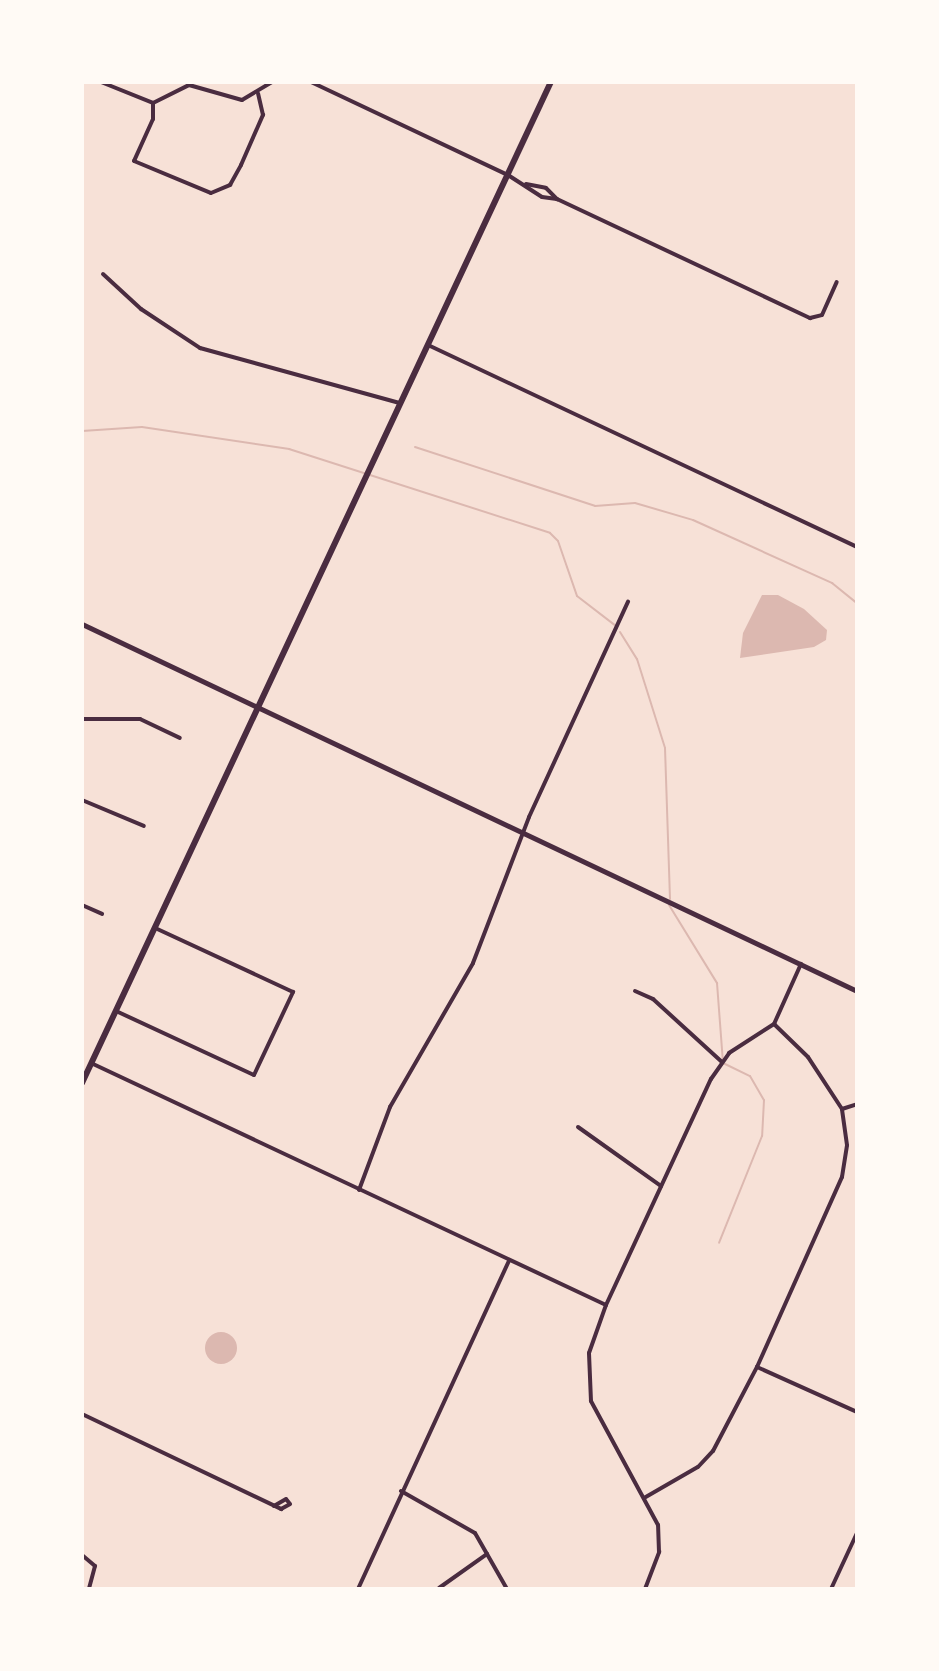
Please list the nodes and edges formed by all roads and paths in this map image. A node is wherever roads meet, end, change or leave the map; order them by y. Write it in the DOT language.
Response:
graph roads {
  1 [pos="101,82"];
  2 [pos="272,82"];
  3 [pos="311,82"];
  4 [pos="551,82"];
  5 [pos="258,94"];
  6 [pos="153,103"];
  7 [pos="508,175"];
  8 [pos="526,184"];
  9 [pos="557,199"];
  10 [pos="103,274"];
  11 [pos="837,282"];
  12 [pos="428,345"];
  13 [pos="400,403"];
  14 [pos="856,544"];
  15 [pos="628,602"];
  16 [pos="82,624"];
  17 [pos="259,705"];
  18 [pos="82,720"];
  19 [pos="180,738"];
  20 [pos="82,800"];
  21 [pos="144,826"];
  22 [pos="522,832"];
  23 [pos="82,905"];
  24 [pos="102,914"];
  25 [pos="155,928"];
  26 [pos="801,964"];
  27 [pos="635,991"];
  28 [pos="857,991"];
  29 [pos="116,1011"];
  30 [pos="774,1024"];
  31 [pos="723,1060"];
  32 [pos="91,1063"];
  33 [pos="82,1083"];
  34 [pos="857,1104"];
  35 [pos="842,1109"];
  36 [pos="578,1127"];
  37 [pos="661,1186"];
  38 [pos="359,1190"];
  39 [pos="509,1260"];
  40 [pos="606,1305"];
  41 [pos="757,1367"];
  42 [pos="857,1412"];
  43 [pos="82,1414"];
  44 [pos="401,1491"];
  45 [pos="644,1498"];
  46 [pos="274,1506"];
  47 [pos="857,1533"];
  48 [pos="487,1554"];
  49 [pos="82,1555"];
  50 [pos="439,1588"];
  51 [pos="89,1589"];
  52 [pos="358,1589"];
  53 [pos="507,1589"];
  54 [pos="645,1589"];
  55 [pos="831,1589"];
  1 -- 6 [label="street"];
  2 -- 5 [label="street"];
  3 -- 7 [label="street"];
  4 -- 7 [label="main road"];
  5 -- 6 [label="street"];
  5 -- 6 [label="street"];
  7 -- 8 [label="street"];
  7 -- 12 [label="main road"];
  8 -- 9 [label="street"];
  8 -- 9 [label="street"];
  9 -- 11 [label="street"];
  10 -- 13 [label="street"];
  12 -- 13 [label="main road"];
  12 -- 14 [label="street"];
  13 -- 17 [label="main road"];
  15 -- 22 [label="street"];
  16 -- 17 [label="main road"];
  17 -- 22 [label="main road"];
  17 -- 25 [label="main road"];
  18 -- 19 [label="street"];
  20 -- 21 [label="street"];
  22 -- 26 [label="main road"];
  22 -- 38 [label="street"];
  23 -- 24 [label="street"];
  25 -- 29 [label="main road"];
  25 -- 29 [label="street"];
  26 -- 28 [label="main road"];
  26 -- 30 [label="street"];
  27 -- 31 [label="street"];
  29 -- 32 [label="main road"];
  30 -- 31 [label="street"];
  30 -- 35 [label="street"];
  31 -- 37 [label="street"];
  32 -- 33 [label="main road"];
  32 -- 38 [label="street"];
  34 -- 35 [label="street"];
  35 -- 41 [label="street"];
  36 -- 37 [label="street"];
  37 -- 40 [label="street"];
  38 -- 39 [label="street"];
  39 -- 40 [label="street"];
  39 -- 44 [label="street"];
  40 -- 45 [label="street"];
  41 -- 42 [label="street"];
  41 -- 45 [label="street"];
  43 -- 46 [label="street"];
  44 -- 48 [label="street"];
  44 -- 52 [label="street"];
  45 -- 54 [label="street"];
  46 -- 46 [label="street"];
  47 -- 55 [label="street"];
  48 -- 50 [label="street"];
  48 -- 53 [label="street"];
  49 -- 51 [label="street"];
}
